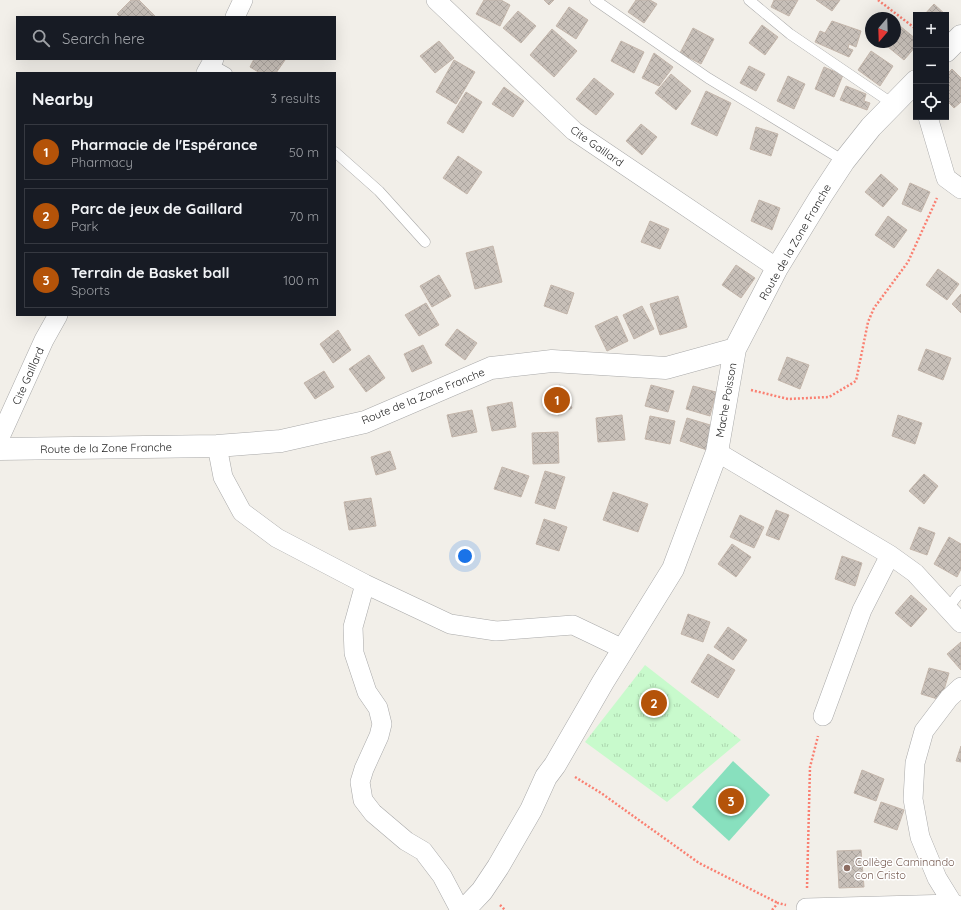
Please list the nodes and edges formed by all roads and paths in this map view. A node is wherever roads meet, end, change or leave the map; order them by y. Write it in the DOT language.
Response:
graph roads {
  1 [pos="243,0"];
  2 [pos="436,0"];
  3 [pos="595,0"];
  4 [pos="749,0"];
  5 [pos="878,0"];
  6 [pos="235,16"];
  7 [pos="913,27"];
  8 [pos="961,36"];
  9 [pos="949,48"];
  10 [pos="913,84"];
  11 [pos="894,104"];
  12 [pos="929,120"];
  13 [pos="336,153"];
  14 [pos="844,161"];
  15 [pos="946,178"];
  16 [pos="961,189"];
  17 [pos="425,242"];
  18 [pos="777,268"];
  19 [pos="57,316"];
  20 [pos="735,349"];
  21 [pos="729,385"];
  22 [pos="0,437"];
  23 [pos="217,446"];
  24 [pos="0,449"];
  25 [pos="717,452"];
  26 [pos="890,555"];
  27 [pos="365,584"];
  28 [pos="961,591"];
  29 [pos="948,608"];
  30 [pos="961,623"];
  31 [pos="623,649"];
  32 [pos="961,687"];
  33 [pos="823,716"];
  34 [pos="555,765"];
  35 [pos="778,903"];
  36 [pos="956,907"];
  37 [pos="806,908"];
  38 [pos="460,910"];
  39 [pos="464,910"];
  1 -- 6 [label="street"];
  2 -- 18 [label="street, Cite Gaillard"];
  3 -- 14 [label="lane"];
  4 -- 11 [label="lane"];
  5 -- 7 [label="path"];
  8 -- 9 [label="street"];
  10 -- 11 [label="street, Route de la Zone Franche"];
  11 -- 14 [label="street, Route de la Zone Franche"];
  12 -- 15 [label="street"];
  13 -- 17 [label="lane"];
  14 -- 18 [label="street, Route de la Zone Franche"];
  15 -- 16 [label="street"];
  15 -- 21 [label="path"];
  18 -- 20 [label="street, Route de la Zone Franche"];
  19 -- 22 [label="street, Cite Gaillard"];
  20 -- 21 [label="street, Mache Poisson"];
  20 -- 23 [label="street, Route de la Zone Franche"];
  21 -- 25 [label="street, Mache Poisson"];
  23 -- 24 [label="street, Route de la Zone Franche"];
  23 -- 27 [label="street"];
  25 -- 26 [label="street"];
  25 -- 31 [label="street, Mache Poisson"];
  26 -- 29 [label="street"];
  26 -- 33 [label="street"];
  27 -- 31 [label="street"];
  27 -- 38 [label="street"];
  28 -- 29 [label="lane"];
  29 -- 30 [label="street"];
  31 -- 34 [label="street, Mache Poisson"];
  32 -- 36 [label="street"];
  33 -- 37 [label="path"];
  34 -- 35 [label="path"];
  34 -- 39 [label="street, Mache Poisson"];
  36 -- 37 [label="street"];
}
